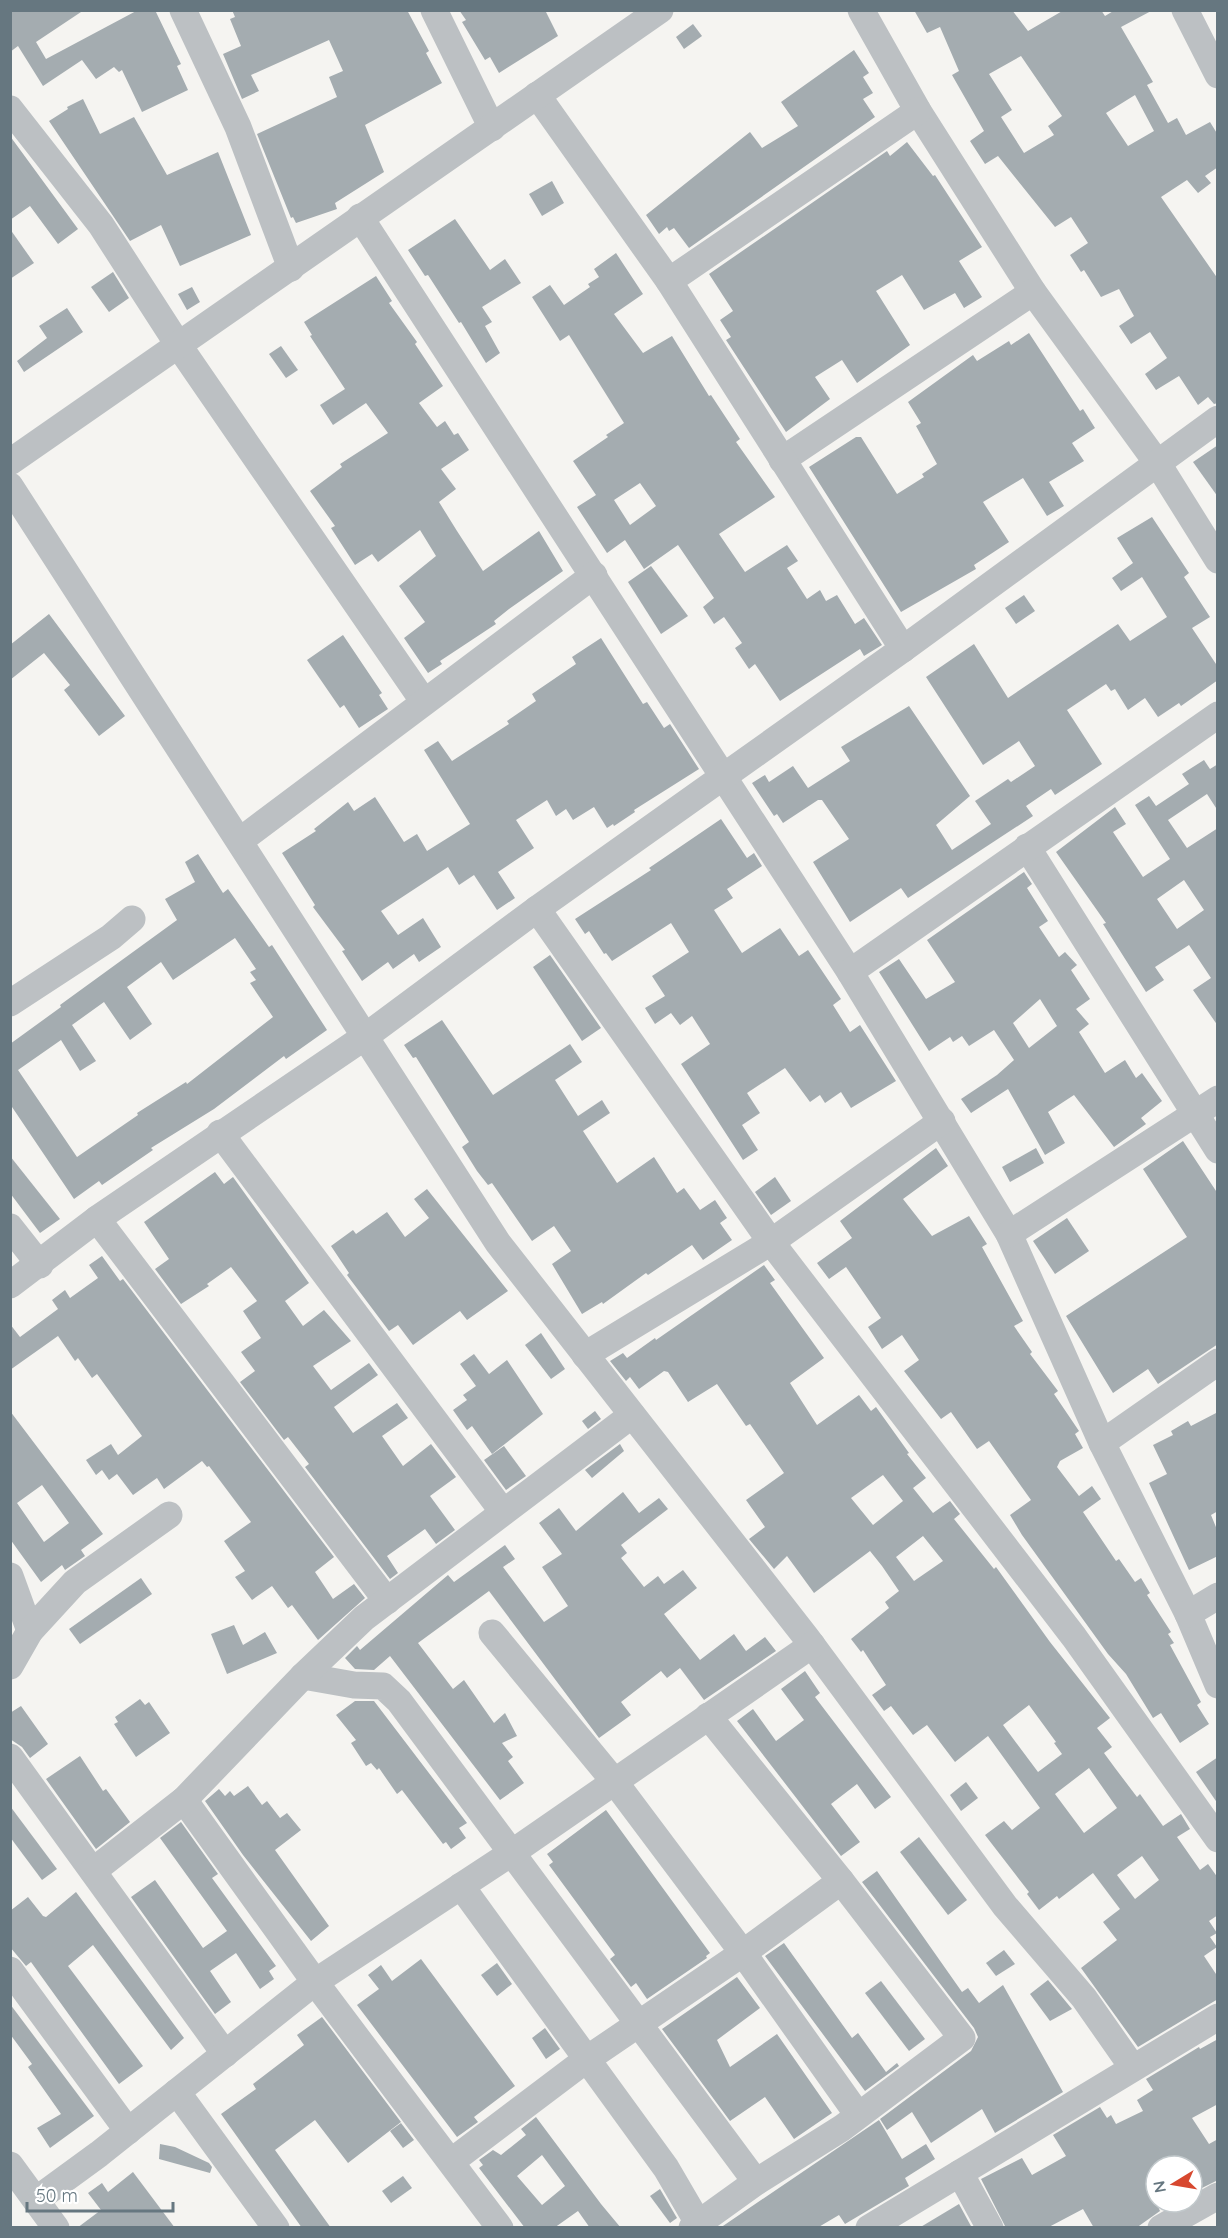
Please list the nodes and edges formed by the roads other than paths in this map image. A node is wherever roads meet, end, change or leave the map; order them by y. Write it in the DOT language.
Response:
graph roads {
  1 [pos="183,10"];
  2 [pos="434,10"];
  3 [pos="660,10"];
  4 [pos="861,10"];
  5 [pos="1185,10"];
  6 [pos="1218,75"];
  7 [pos="537,95"];
  8 [pos="10,109"];
  9 [pos="918,111"];
  10 [pos="492,128"];
  11 [pos="360,217"];
  12 [pos="291,268"];
  13 [pos="669,281"];
  14 [pos="1033,292"];
  15 [pos="179,346"];
  16 [pos="1218,419"];
  17 [pos="782,460"];
  18 [pos="10,462"];
  19 [pos="1158,464"];
  20 [pos="10,486"];
  21 [pos="1218,560"];
  22 [pos="594,575"];
  23 [pos="903,649"];
  24 [pos="424,702"];
  25 [pos="1218,715"];
  26 [pos="723,777"];
  27 [pos="241,840"];
  28 [pos="1027,847"];
  29 [pos="537,909"];
  30 [pos="132,919"];
  31 [pos="850,972"];
  32 [pos="10,1003"];
  33 [pos="366,1036"];
  34 [pos="1218,1099"];
  35 [pos="1194,1114"];
  36 [pos="942,1121"];
  37 [pos="220,1133"];
  38 [pos="1218,1150"];
  39 [pos="97,1219"];
  40 [pos="10,1227"];
  41 [pos="1009,1234"];
  42 [pos="771,1242"];
  43 [pos="40,1265"];
  44 [pos="10,1286"];
  45 [pos="585,1354"];
  46 [pos="1218,1362"];
  47 [pos="633,1415"];
  48 [pos="1102,1443"];
  49 [pos="503,1512"];
  50 [pos="169,1515"];
  51 [pos="10,1576"];
  52 [pos="1218,1596"];
  53 [pos="387,1601"];
  54 [pos="1188,1614"];
  55 [pos="30,1631"];
  56 [pos="492,1633"];
  57 [pos="812,1645"];
  58 [pos="10,1666"];
  59 [pos="303,1676"];
  60 [pos="1218,1685"];
  61 [pos="708,1716"];
  62 [pos="10,1757"];
  63 [pos="614,1781"];
  64 [pos="184,1800"];
  65 [pos="1218,1839"];
  66 [pos="513,1852"];
  67 [pos="93,1871"];
  68 [pos="841,1881"];
  69 [pos="461,1886"];
  70 [pos="743,1953"];
  71 [pos="10,1970"];
  72 [pos="315,1982"];
  73 [pos="1218,2017"];
  74 [pos="638,2025"];
  75 [pos="225,2054"];
  76 [pos="587,2059"];
  77 [pos="1133,2068"];
  78 [pos="177,2092"];
  79 [pos="858,2115"];
  80 [pos="128,2131"];
  81 [pos="452,2161"];
  82 [pos="10,2165"];
  83 [pos="960,2173"];
  84 [pos="756,2182"];
  85 [pos="1218,2196"];
  86 [pos="36,2200"];
  87 [pos="697,2226"];
  88 [pos="1166,2226"];
  89 [pos="56,2228"];
  90 [pos="276,2228"];
  91 [pos="500,2228"];
  92 [pos="869,2228"];
  93 [pos="990,2228"];
  1 -- 12 [label="street"];
  2 -- 10 [label="street"];
  3 -- 7 [label="street"];
  4 -- 9 [label="street"];
  5 -- 6 [label="street"];
  7 -- 10 [label="street"];
  7 -- 13 [label="street"];
  8 -- 15 [label="street"];
  9 -- 13 [label="street"];
  9 -- 14 [label="street"];
  10 -- 11 [label="street"];
  11 -- 12 [label="street"];
  11 -- 22 [label="street"];
  12 -- 15 [label="street"];
  13 -- 17 [label="street"];
  14 -- 17 [label="street"];
  14 -- 19 [label="street"];
  15 -- 18 [label="street"];
  15 -- 24 [label="street"];
  16 -- 19 [label="street"];
  17 -- 23 [label="street"];
  19 -- 21 [label="street"];
  19 -- 23 [label="street"];
  20 -- 27 [label="street"];
  22 -- 24 [label="street"];
  22 -- 26 [label="street"];
  23 -- 26 [label="street"];
  24 -- 27 [label="street"];
  25 -- 28 [label="street"];
  26 -- 29 [label="street"];
  26 -- 31 [label="street"];
  27 -- 33 [label="street"];
  28 -- 31 [label="street"];
  28 -- 35 [label="street"];
  29 -- 33 [label="street"];
  29 -- 42 [label="street"];
  30 -- 32 [label="street"];
  31 -- 36 [label="street"];
  33 -- 37 [label="street"];
  33 -- 45 [label="street"];
  34 -- 35 [label="street"];
  35 -- 38 [label="street"];
  35 -- 41 [label="street"];
  36 -- 41 [label="street"];
  36 -- 42 [label="street"];
  37 -- 39 [label="street"];
  37 -- 49 [label="street"];
  39 -- 43 [label="street"];
  39 -- 53 [label="street"];
  40 -- 43 [label="street"];
  41 -- 48 [label="street"];
  42 -- 45 [label="street"];
  42 -- 65 [label="street"];
  43 -- 44 [label="street"];
  45 -- 47 [label="street"];
  46 -- 48 [label="street"];
  47 -- 49 [label="street"];
  47 -- 57 [label="street"];
  48 -- 54 [label="street"];
  49 -- 53 [label="street"];
  50 -- 55 [label="street"];
  51 -- 55 [label="street"];
  52 -- 54 [label="street"];
  53 -- 59 [label="street"];
  54 -- 60 [label="street"];
  55 -- 58 [label="street"];
  56 -- 63 [label="street"];
  57 -- 61 [label="street"];
  57 -- 77 [label="street"];
  59 -- 64 [label="street"];
  59 -- 66 [label="street"];
  61 -- 63 [label="street"];
  61 -- 68 [label="street"];
  62 -- 67 [label="street"];
  63 -- 66 [label="street"];
  63 -- 70 [label="street"];
  64 -- 67 [label="street"];
  64 -- 72 [label="street"];
  66 -- 69 [label="street"];
  66 -- 74 [label="street"];
  67 -- 75 [label="street"];
  68 -- 70 [label="street"];
  68 -- 79 [label="street"];
  69 -- 72 [label="street"];
  69 -- 76 [label="street"];
  70 -- 74 [label="street"];
  70 -- 79 [label="street"];
  71 -- 80 [label="street"];
  72 -- 75 [label="street"];
  72 -- 81 [label="street"];
  73 -- 77 [label="street"];
  74 -- 76 [label="street"];
  74 -- 84 [label="street"];
  75 -- 78 [label="street"];
  76 -- 81 [label="street"];
  76 -- 87 [label="street"];
  77 -- 83 [label="street"];
  78 -- 80 [label="street"];
  78 -- 90 [label="street"];
  79 -- 84 [label="street"];
  80 -- 86 [label="street"];
  81 -- 91 [label="street"];
  82 -- 86 [label="street"];
  83 -- 92 [label="street"];
  83 -- 93 [label="street"];
  84 -- 87 [label="street"];
  85 -- 88 [label="street"];
  86 -- 89 [label="street"];
}
